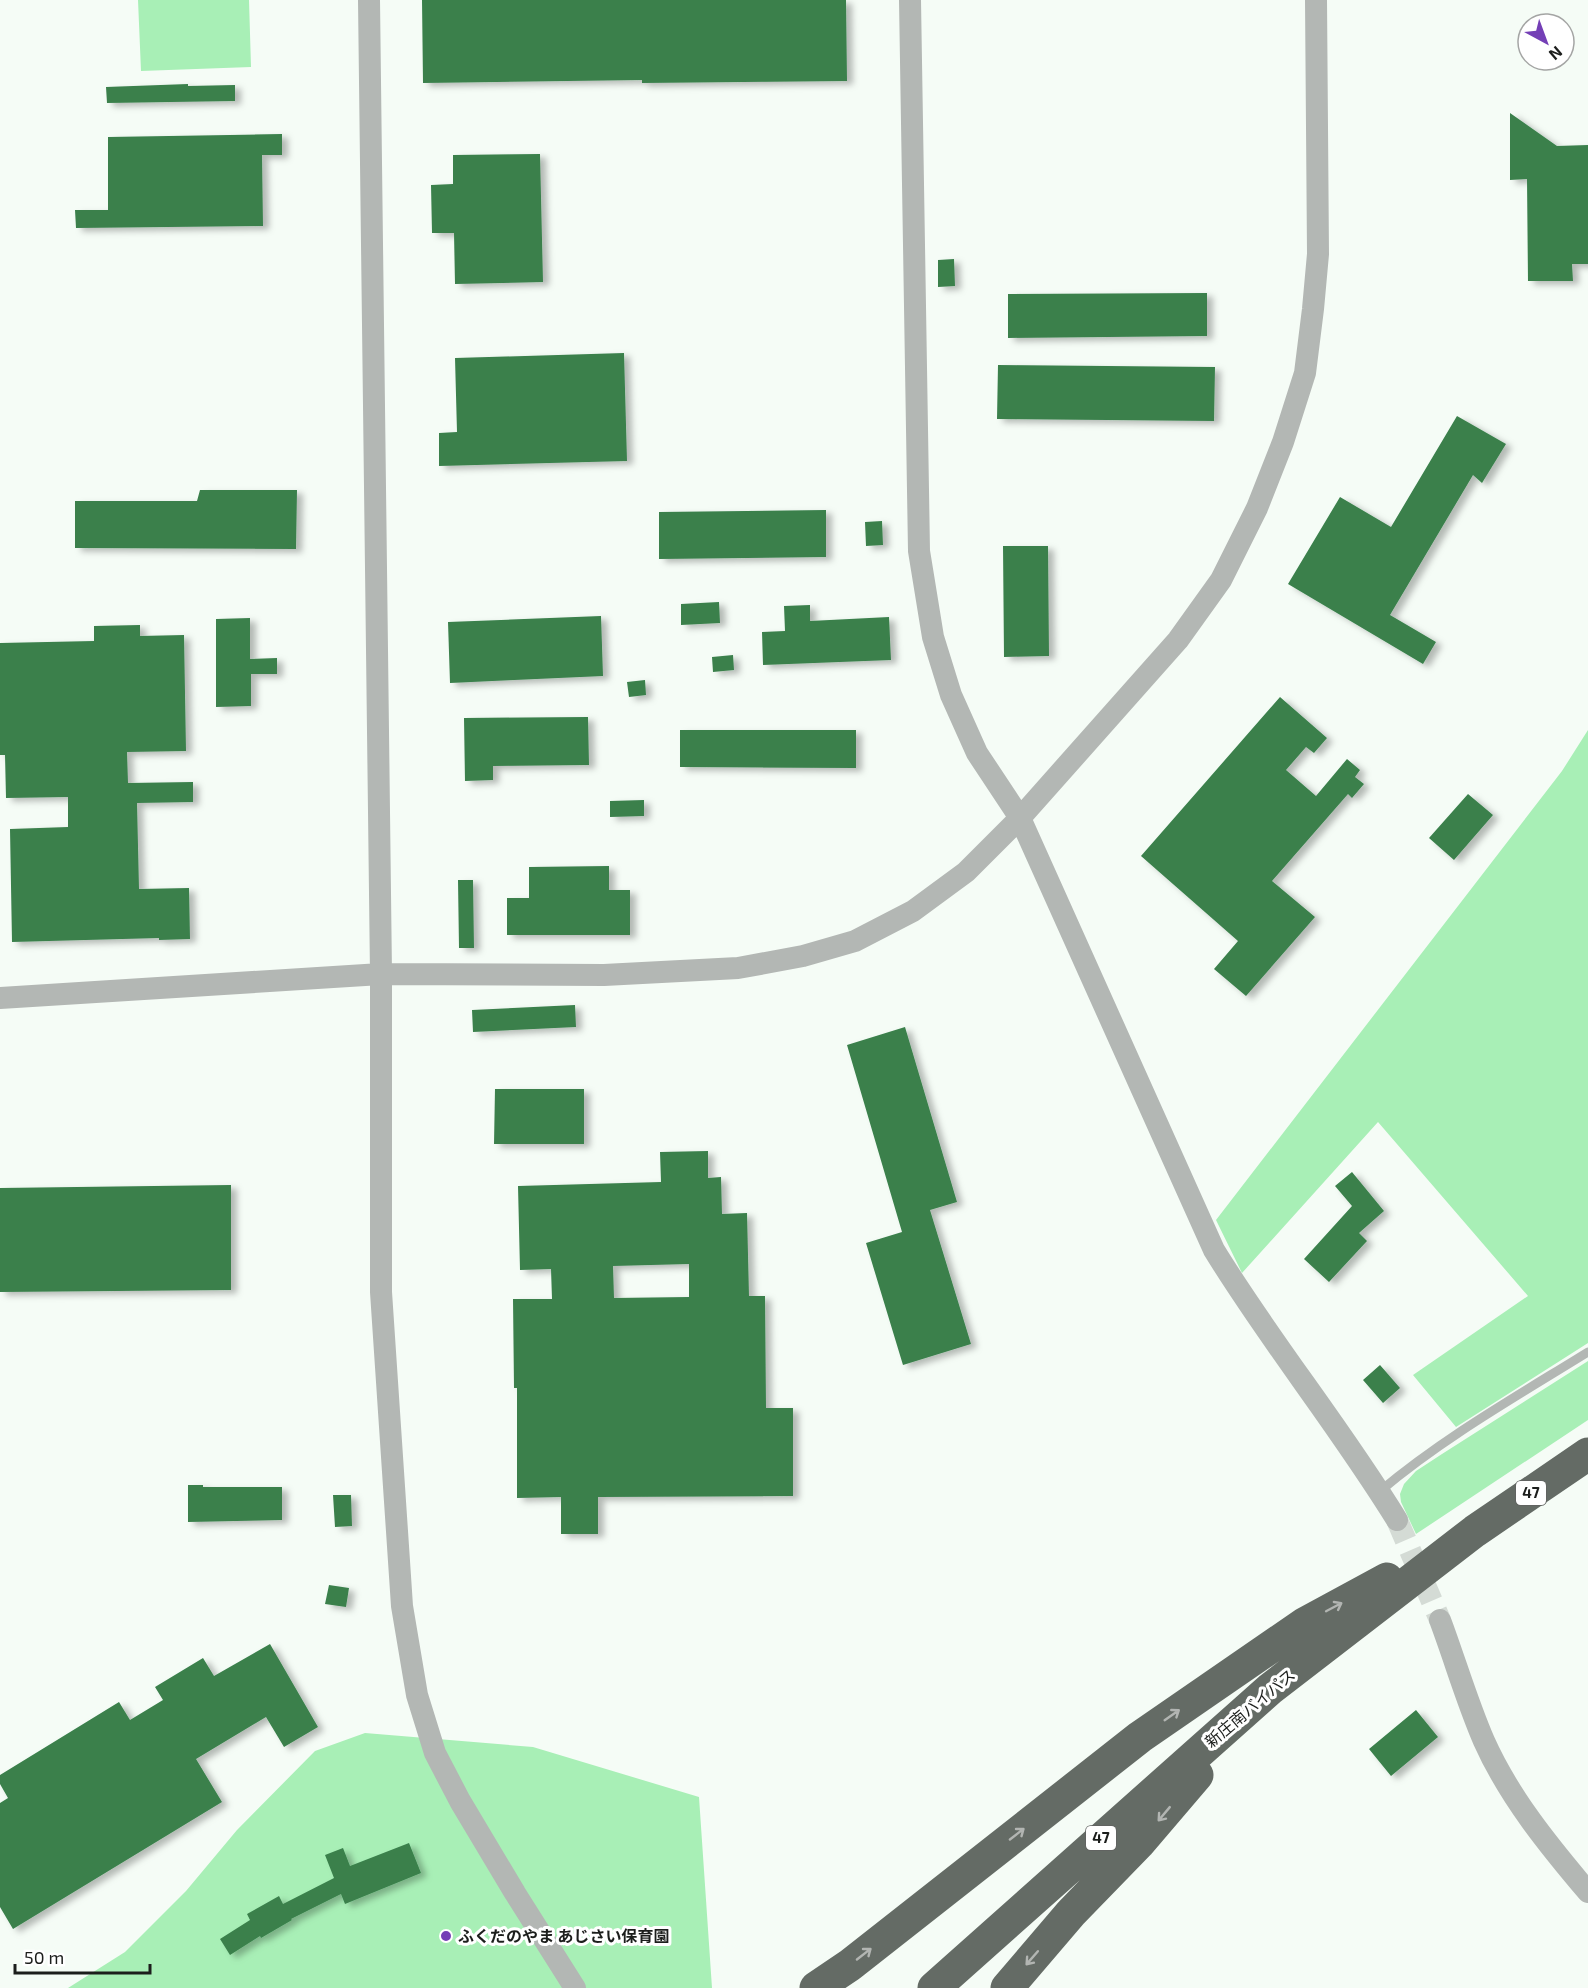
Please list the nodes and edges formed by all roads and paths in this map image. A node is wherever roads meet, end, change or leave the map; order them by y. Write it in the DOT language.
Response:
graph roads {
  1 [pos="369,0"];
  2 [pos="910,0"];
  3 [pos="1316,0"];
  4 [pos="1020,818"];
  5 [pos="381,974"];
  6 [pos="0,998"];
  7 [pos="1588,1352"];
  8 [pos="1588,1454"];
  9 [pos="1379,1492"];
  10 [pos="1397,1520"];
  11 [pos="1475,1531"];
  12 [pos="1440,1620"];
  13 [pos="1270,1689"];
  14 [pos="1588,1892"];
  15 [pos="575,1988"];
  16 [pos="816,1988"];
  17 [pos="934,1988"];
  18 [pos="1007,1988"];
  1 -- 5 [label="street"];
  2 -- 4 [label="street"];
  3 -- 4 [label="street"];
  4 -- 5 [label="street"];
  4 -- 9 [label="street"];
  5 -- 6 [label="street"];
  5 -- 15 [label="street"];
  7 -- 9 [label="lane"];
  8 -- 11 [label="highway, 新庄南バイパス / 47"];
  9 -- 10 [label="street"];
  11 -- 13 [label="highway, 新庄南バイパス / 47"];
  16 -- 11 [label="highway, one-way"];
  12 -- 14 [label="street"];
  13 -- 17 [label="highway, 新庄南バイパス / 47"];
  13 -- 18 [label="highway, one-way"];
}
